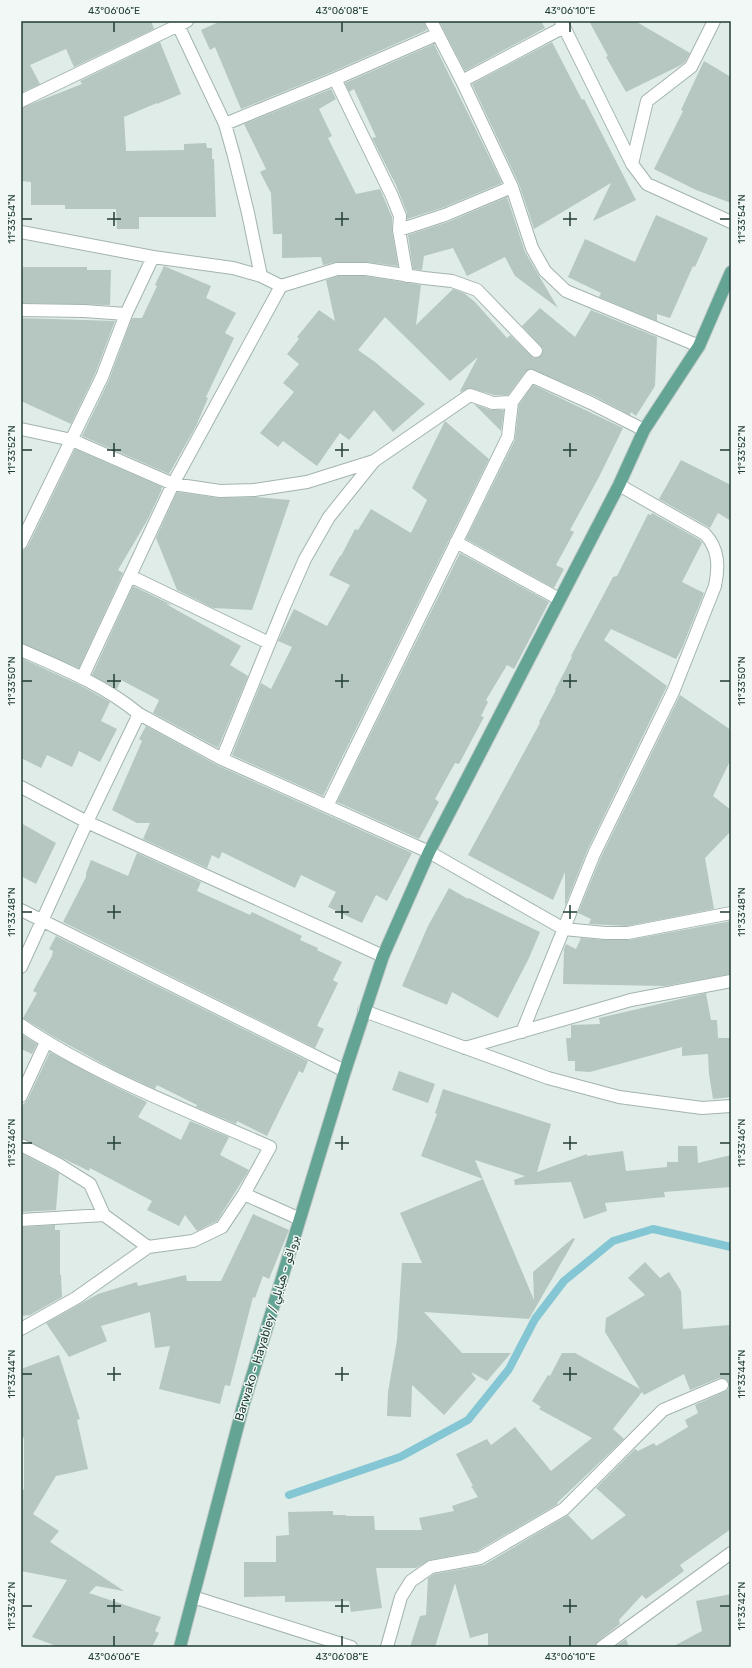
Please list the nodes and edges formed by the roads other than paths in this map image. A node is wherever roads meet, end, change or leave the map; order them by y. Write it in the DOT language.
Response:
graph roads {
  1 [pos="431,21"];
  2 [pos="714,21"];
  3 [pos="180,23"];
  4 [pos="563,24"];
  5 [pos="438,34"];
  6 [pos="335,79"];
  7 [pos="462,81"];
  8 [pos="21,101"];
  9 [pos="225,124"];
  10 [pos="632,164"];
  11 [pos="512,187"];
  12 [pos="731,222"];
  13 [pos="399,230"];
  14 [pos="21,232"];
  15 [pos="153,257"];
  16 [pos="731,272"];
  17 [pos="261,276"];
  18 [pos="407,276"];
  19 [pos="281,286"];
  20 [pos="21,310"];
  21 [pos="126,314"];
  22 [pos="699,346"];
  23 [pos="536,351"];
  24 [pos="512,402"];
  25 [pos="21,429"];
  26 [pos="644,430"];
  27 [pos="72,440"];
  28 [pos="374,461"];
  29 [pos="173,484"];
  30 [pos="619,485"];
  31 [pos="23,535"];
  32 [pos="456,542"];
  33 [pos="130,576"];
  34 [pos="559,599"];
  35 [pos="269,643"];
  36 [pos="21,650"];
  37 [pos="82,678"];
  38 [pos="139,714"];
  39 [pos="222,759"];
  40 [pos="21,787"];
  41 [pos="327,806"];
  42 [pos="87,822"];
  43 [pos="429,852"];
  44 [pos="21,910"];
  45 [pos="731,913"];
  46 [pos="42,920"];
  47 [pos="564,929"];
  48 [pos="383,956"];
  49 [pos="21,967"];
  50 [pos="731,981"];
  51 [pos="364,1011"];
  52 [pos="21,1025"];
  53 [pos="522,1032"];
  54 [pos="46,1042"];
  55 [pos="466,1048"];
  56 [pos="345,1071"];
  57 [pos="21,1096"];
  58 [pos="731,1106"];
  59 [pos="21,1146"];
  60 [pos="244,1194"];
  61 [pos="104,1215"];
  62 [pos="300,1219"];
  63 [pos="21,1220"];
  64 [pos="148,1247"];
  65 [pos="21,1329"];
  66 [pos="722,1385"];
  67 [pos="731,1553"];
  68 [pos="193,1597"];
  69 [pos="180,1647"];
  70 [pos="351,1647"];
  71 [pos="387,1647"];
  72 [pos="602,1647"];
  1 -- 5 [label="street"];
  2 -- 10 [label="street"];
  3 -- 8 [label="street"];
  3 -- 9 [label="street"];
  4 -- 7 [label="street"];
  4 -- 10 [label="street"];
  5 -- 6 [label="street"];
  5 -- 7 [label="street"];
  6 -- 9 [label="street"];
  6 -- 13 [label="street"];
  7 -- 11 [label="street"];
  9 -- 17 [label="street"];
  10 -- 12 [label="street"];
  11 -- 13 [label="street"];
  11 -- 22 [label="street"];
  13 -- 18 [label="street"];
  14 -- 15 [label="street"];
  15 -- 17 [label="street"];
  15 -- 21 [label="street"];
  16 -- 22 [label="main road, Barwako - Hayabley / برواقو - هيابلي"];
  17 -- 19 [label="street"];
  18 -- 19 [label="street"];
  18 -- 23 [label="street"];
  19 -- 29 [label="street"];
  20 -- 21 [label="street"];
  21 -- 27 [label="street"];
  22 -- 26 [label="main road, Barwako - Hayabley / برواقو - هيابلي"];
  24 -- 26 [label="street"];
  24 -- 28 [label="street"];
  24 -- 32 [label="street"];
  25 -- 27 [label="street"];
  26 -- 30 [label="main road, Barwako - Hayabley / برواقو - هيابلي"];
  27 -- 29 [label="street"];
  27 -- 31 [label="street"];
  28 -- 29 [label="street"];
  28 -- 35 [label="street"];
  29 -- 33 [label="street"];
  30 -- 34 [label="main road, Barwako - Hayabley / برواقو - هيابلي"];
  30 -- 47 [label="street"];
  32 -- 34 [label="street"];
  32 -- 41 [label="street"];
  33 -- 35 [label="street"];
  33 -- 37 [label="street"];
  34 -- 43 [label="main road, Barwako - Hayabley / برواقو - هيابلي"];
  35 -- 39 [label="street"];
  36 -- 37 [label="street"];
  37 -- 38 [label="street"];
  38 -- 39 [label="street"];
  38 -- 42 [label="street"];
  39 -- 41 [label="street"];
  40 -- 42 [label="street"];
  41 -- 43 [label="street"];
  42 -- 46 [label="street"];
  42 -- 48 [label="street"];
  43 -- 47 [label="street"];
  43 -- 48 [label="main road, Barwako - Hayabley / برواقو - هيابلي"];
  44 -- 46 [label="street"];
  45 -- 47 [label="street"];
  46 -- 49 [label="street"];
  46 -- 56 [label="street"];
  47 -- 53 [label="street"];
  48 -- 51 [label="main road, Barwako - Hayabley / برواقو - هيابلي"];
  50 -- 53 [label="street"];
  51 -- 55 [label="street"];
  51 -- 56 [label="main road, Barwako - Hayabley / برواقو - هيابلي"];
  52 -- 54 [label="street"];
  53 -- 55 [label="street"];
  54 -- 57 [label="street"];
  54 -- 60 [label="street"];
  55 -- 58 [label="street"];
  56 -- 62 [label="main road, Barwako - Hayabley / برواقو - هيابلي"];
  59 -- 61 [label="street"];
  60 -- 62 [label="street"];
  60 -- 64 [label="street"];
  61 -- 63 [label="street"];
  61 -- 64 [label="street"];
  62 -- 68 [label="main road, Barwako - Hayabley / برواقو - هيابلي"];
  64 -- 65 [label="street"];
  66 -- 71 [label="street"];
  67 -- 72 [label="street"];
  68 -- 69 [label="main road, Barwako - Hayabley / برواقو - هيابلي"];
  68 -- 70 [label="street"];
}
